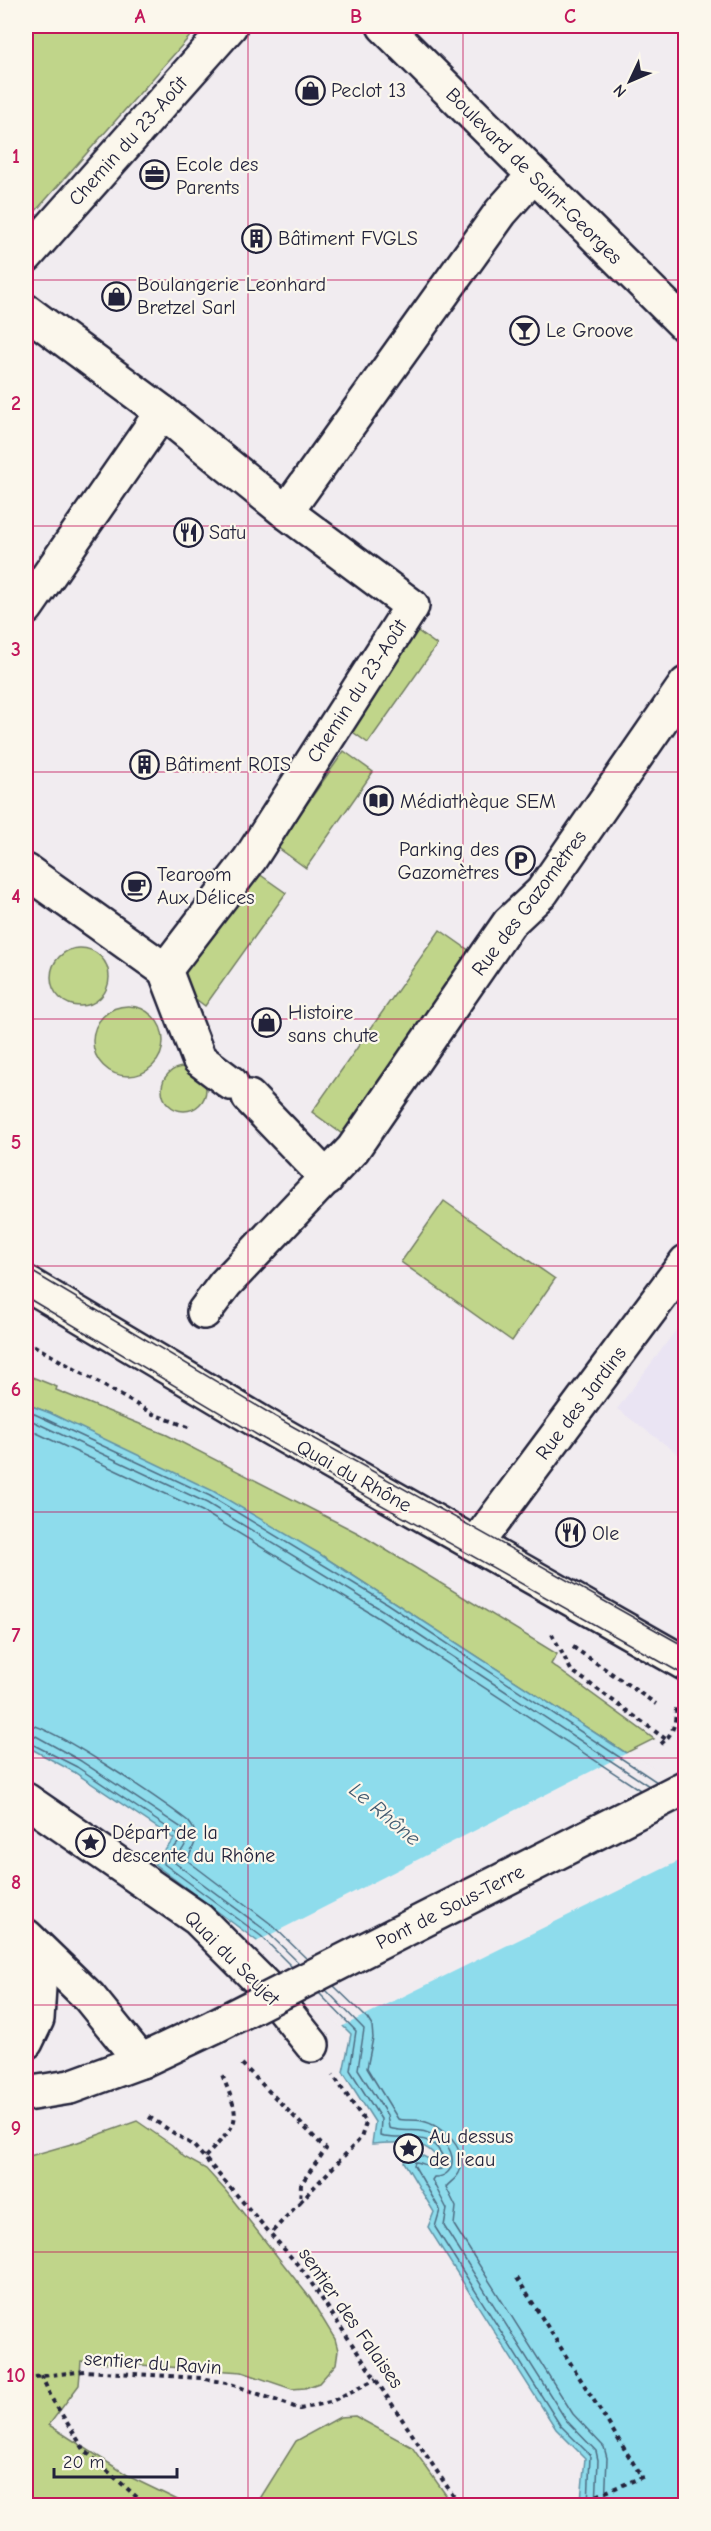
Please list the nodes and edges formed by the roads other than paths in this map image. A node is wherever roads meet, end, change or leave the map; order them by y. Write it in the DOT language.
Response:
graph roads {
  1 [pos="230,26"];
  2 [pos="384,26"];
  3 [pos="533,176"];
  4 [pos="26,256"];
  5 [pos="26,311"];
  6 [pos="686,326"];
  7 [pos="162,412"];
  8 [pos="286,513"];
  9 [pos="26,608"];
  10 [pos="686,684"];
  11 [pos="26,871"];
  12 [pos="165,970"];
  13 [pos="327,1178"];
  14 [pos="686,1262"];
  15 [pos="26,1283"];
  16 [pos="204,1312"];
  17 [pos="476,1544"];
  18 [pos="686,1664"];
  19 [pos="686,1787"];
  20 [pos="26,1800"];
  21 [pos="26,1936"];
  22 [pos="26,1956"];
  23 [pos="26,2042"];
  24 [pos="312,2045"];
  25 [pos="141,2061"];
  26 [pos="26,2094"];
  1 -- 4 [label="street, Chemin du 23-Août"];
  2 -- 3 [label="street, Boulevard de Saint-Georges"];
  3 -- 6 [label="street, Boulevard de Saint-Georges"];
  3 -- 8 [label="street"];
  5 -- 7 [label="street, Chemin du 23-Août"];
  7 -- 8 [label="street, Chemin du 23-Août"];
  7 -- 9 [label="street"];
  8 -- 12 [label="street, Chemin du 23-Août"];
  10 -- 13 [label="street, Rue des Gazomètres"];
  11 -- 12 [label="street"];
  12 -- 13 [label="street"];
  13 -- 16 [label="street, Rue des Gazomètres"];
  14 -- 17 [label="street, Rue des Jardins"];
  15 -- 17 [label="street, Quai du Rhône"];
  17 -- 18 [label="street, Quai du Rhône"];
  19 -- 25 [label="street, Pont de Sous-Terre, bridge"];
  20 -- 24 [label="street, Quai du Seujet"];
  21 -- 25 [label="street"];
  22 -- 23 [label="street"];
  25 -- 26 [label="street, Pont de Sous-Terre"];
}
